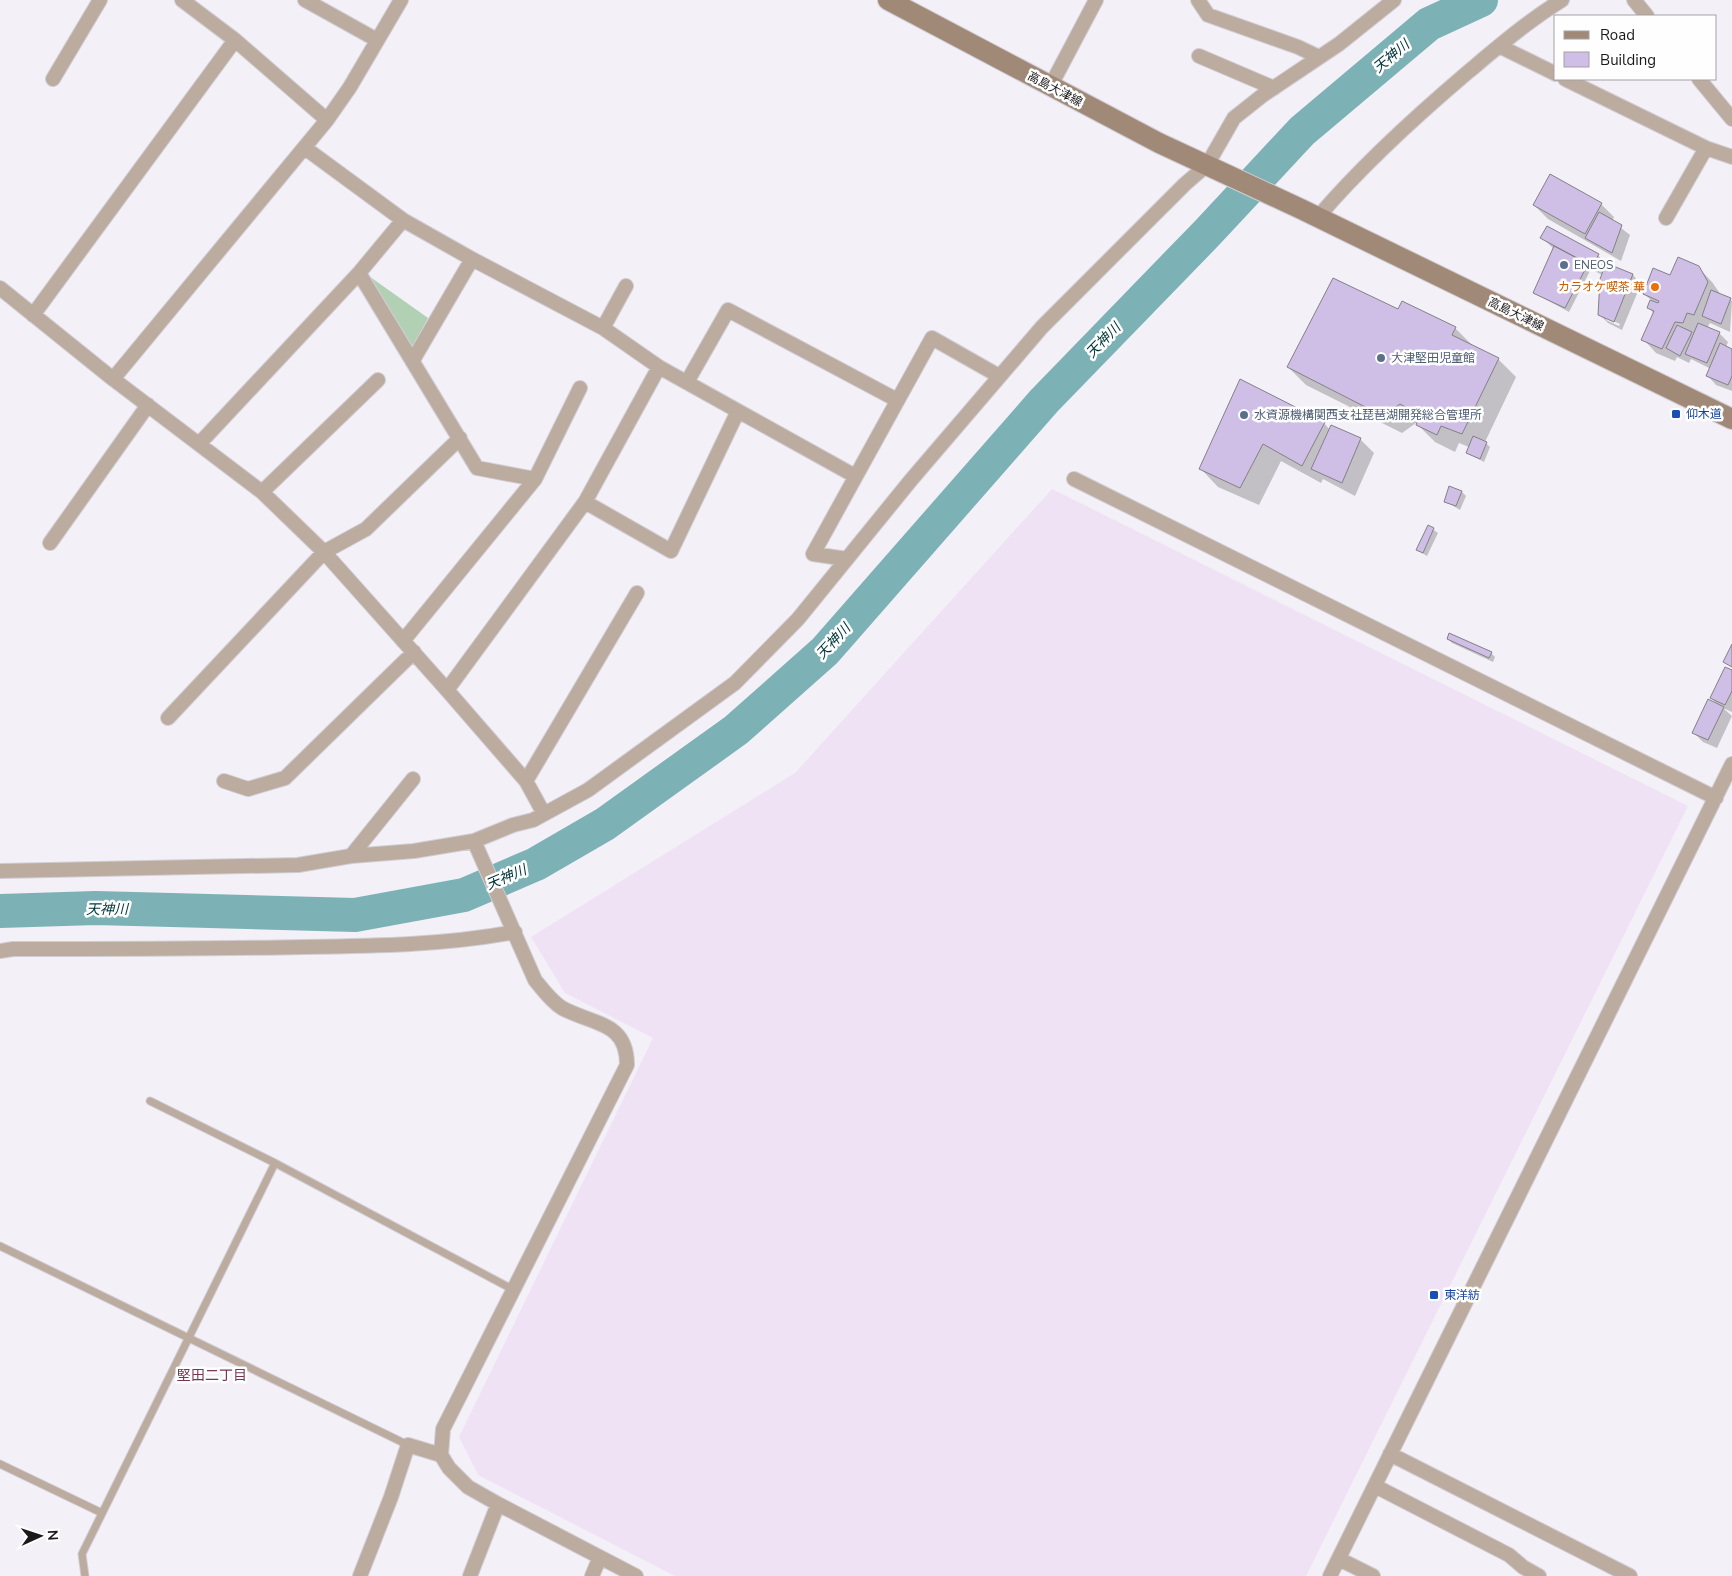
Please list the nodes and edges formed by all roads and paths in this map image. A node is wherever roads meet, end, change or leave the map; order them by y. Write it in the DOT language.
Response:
graph roads {
  1 [pos="100,0"];
  2 [pos="182,0"];
  3 [pos="305,0"];
  4 [pos="401,0"];
  5 [pos="888,0"];
  6 [pos="1096,0"];
  7 [pos="1198,0"];
  8 [pos="1394,0"];
  9 [pos="1562,0"];
  10 [pos="1634,0"];
  11 [pos="1646,15"];
  12 [pos="235,40"];
  13 [pos="377,40"];
  14 [pos="1499,46"];
  15 [pos="1199,56"];
  16 [pos="1319,57"];
  17 [pos="1554,73"];
  18 [pos="53,78"];
  19 [pos="1567,80"];
  20 [pos="1700,80"];
  21 [pos="1050,87"];
  22 [pos="1274,88"];
  23 [pos="1732,119"];
  24 [pos="327,120"];
  25 [pos="305,148"];
  26 [pos="1706,148"];
  27 [pos="1732,157"];
  28 [pos="1216,169"];
  29 [pos="1310,213"];
  30 [pos="1666,218"];
  31 [pos="403,220"];
  32 [pos="472,259"];
  33 [pos="359,273"];
  34 [pos="626,286"];
  35 [pos="0,288"];
  36 [pos="33,315"];
  37 [pos="603,328"];
  38 [pos="413,360"];
  39 [pos="659,366"];
  40 [pos="999,376"];
  41 [pos="113,379"];
  42 [pos="378,380"];
  43 [pos="687,382"];
  44 [pos="580,388"];
  45 [pos="897,400"];
  46 [pos="148,405"];
  47 [pos="738,411"];
  48 [pos="1732,419"];
  49 [pos="460,438"];
  50 [pos="199,444"];
  51 [pos="855,476"];
  52 [pos="535,479"];
  53 [pos="1074,479"];
  54 [pos="262,492"];
  55 [pos="584,502"];
  56 [pos="50,543"];
  57 [pos="324,552"];
  58 [pos="847,559"];
  59 [pos="637,594"];
  60 [pos="403,641"];
  61 [pos="414,652"];
  62 [pos="448,690"];
  63 [pos="168,718"];
  64 [pos="1732,764"];
  65 [pos="413,779"];
  66 [pos="224,781"];
  67 [pos="526,781"];
  68 [pos="1716,798"];
  69 [pos="544,814"];
  70 [pos="476,846"];
  71 [pos="351,856"];
  72 [pos="0,871"];
  73 [pos="515,932"];
  74 [pos="0,951"];
  75 [pos="150,1101"];
  76 [pos="275,1163"];
  77 [pos="0,1246"];
  78 [pos="512,1289"];
  79 [pos="190,1340"];
  80 [pos="408,1446"];
  81 [pos="1390,1454"];
  82 [pos="441,1455"];
  83 [pos="0,1464"];
  84 [pos="1375,1486"];
  85 [pos="498,1504"];
  86 [pos="102,1513"];
  87 [pos="600,1557"];
  88 [pos="1339,1559"];
  89 [pos="85,1576"];
  90 [pos="360,1576"];
  91 [pos="470,1576"];
  92 [pos="592,1576"];
  93 [pos="636,1576"];
  94 [pos="1330,1576"];
  95 [pos="1373,1576"];
  96 [pos="1538,1576"];
  97 [pos="1630,1576"];
  1 -- 18 [label="street"];
  2 -- 12 [label="street"];
  3 -- 13 [label="street"];
  4 -- 13 [label="street"];
  5 -- 21 [label="main road, 高島大津線"];
  6 -- 21 [label="street"];
  7 -- 16 [label="street"];
  8 -- 16 [label="street"];
  9 -- 14 [label="street"];
  10 -- 11 [label="street"];
  12 -- 24 [label="street"];
  12 -- 36 [label="street"];
  13 -- 24 [label="street"];
  14 -- 17 [label="street"];
  14 -- 29 [label="street"];
  15 -- 22 [label="street"];
  16 -- 22 [label="street"];
  19 -- 26 [label="street"];
  20 -- 23 [label="street"];
  21 -- 28 [label="main road, 高島大津線"];
  22 -- 28 [label="street"];
  24 -- 25 [label="street"];
  25 -- 31 [label="street"];
  25 -- 41 [label="street"];
  26 -- 27 [label="street"];
  26 -- 30 [label="street"];
  28 -- 29 [label="main road"];
  28 -- 40 [label="street"];
  29 -- 48 [label="main road, 高島大津線"];
  31 -- 32 [label="street"];
  31 -- 33 [label="street"];
  32 -- 37 [label="street"];
  32 -- 38 [label="street"];
  33 -- 38 [label="street"];
  33 -- 50 [label="street"];
  34 -- 37 [label="street"];
  35 -- 36 [label="street"];
  36 -- 41 [label="street"];
  37 -- 39 [label="street"];
  38 -- 49 [label="street"];
  39 -- 43 [label="street"];
  39 -- 55 [label="street"];
  40 -- 45 [label="street"];
  40 -- 58 [label="street"];
  41 -- 46 [label="street"];
  42 -- 54 [label="street"];
  43 -- 45 [label="street"];
  43 -- 47 [label="street"];
  44 -- 52 [label="street"];
  45 -- 51 [label="street"];
  46 -- 50 [label="street"];
  46 -- 56 [label="street"];
  47 -- 51 [label="street"];
  47 -- 55 [label="street"];
  49 -- 52 [label="street"];
  49 -- 57 [label="street"];
  50 -- 54 [label="street"];
  51 -- 58 [label="street"];
  52 -- 60 [label="street"];
  53 -- 68 [label="street"];
  54 -- 57 [label="street"];
  55 -- 62 [label="street"];
  57 -- 60 [label="street"];
  57 -- 63 [label="street"];
  58 -- 69 [label="street"];
  59 -- 67 [label="street"];
  60 -- 61 [label="street"];
  61 -- 62 [label="street"];
  61 -- 66 [label="street"];
  62 -- 67 [label="street"];
  64 -- 68 [label="street"];
  65 -- 71 [label="street"];
  67 -- 69 [label="street"];
  68 -- 81 [label="street"];
  69 -- 70 [label="street"];
  70 -- 71 [label="street"];
  70 -- 73 [label="street"];
  71 -- 72 [label="street"];
  73 -- 74 [label="street"];
  73 -- 78 [label="street"];
  75 -- 76 [label="lane"];
  76 -- 78 [label="lane"];
  76 -- 79 [label="lane"];
  77 -- 79 [label="lane"];
  78 -- 82 [label="street"];
  79 -- 80 [label="lane"];
  79 -- 86 [label="lane"];
  80 -- 82 [label="street"];
  80 -- 90 [label="street"];
  81 -- 84 [label="street"];
  81 -- 97 [label="street"];
  82 -- 85 [label="street"];
  83 -- 86 [label="lane"];
  84 -- 88 [label="street"];
  84 -- 96 [label="street"];
  85 -- 87 [label="street"];
  85 -- 91 [label="street"];
  86 -- 89 [label="lane"];
  87 -- 92 [label="street"];
  87 -- 93 [label="street"];
  88 -- 94 [label="street"];
  88 -- 95 [label="street"];
}
